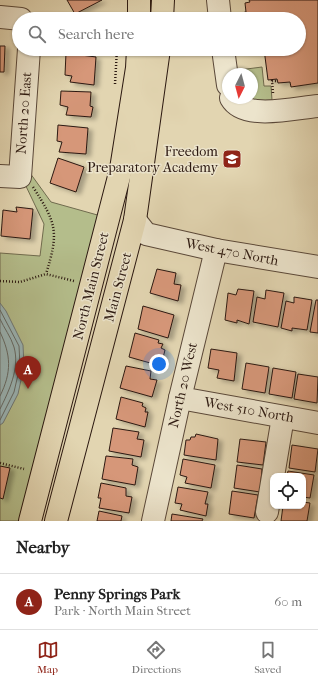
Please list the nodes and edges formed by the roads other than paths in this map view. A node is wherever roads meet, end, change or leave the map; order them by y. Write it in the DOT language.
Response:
graph roads {
  1 [pos="139,0"];
  2 [pos="163,0"];
  3 [pos="218,0"];
  4 [pos="139,12"];
  5 [pos="162,12"];
  6 [pos="219,12"];
  7 [pos="0,17"];
  8 [pos="12,18"];
  9 [pos="28,56"];
  10 [pos="138,56"];
  11 [pos="158,56"];
  12 [pos="224,56"];
  13 [pos="226,68"];
  14 [pos="234,104"];
  15 [pos="318,106"];
  16 [pos="17,179"];
  17 [pos="141,227"];
  18 [pos="216,250"];
  19 [pos="318,267"];
  20 [pos="180,398"];
  21 [pos="282,417"];
  22 [pos="318,423"];
  23 [pos="267,512"];
  24 [pos="30,521"];
  25 [pos="56,521"];
  26 [pos="153,521"];
  1 -- 4 [label="main road"];
  2 -- 5 [label="main road"];
  3 -- 6 [label="street"];
  7 -- 8 [label="street"];
  9 -- 16 [label="street, North 20 East"];
  10 -- 24 [label="main road, North Main Street"];
  11 -- 17 [label="main road, Main Street"];
  12 -- 13 [label="street"];
  14 -- 15 [label="street"];
  17 -- 18 [label="street, West 470 North"];
  17 -- 25 [label="main road, Main Street"];
  18 -- 19 [label="street, West 470 North"];
  18 -- 20 [label="street, North 20 West"];
  20 -- 21 [label="street, West 510 North"];
  20 -- 26 [label="street, North 20 West"];
  21 -- 22 [label="street, West 510 North"];
  21 -- 23 [label="street"];
}
